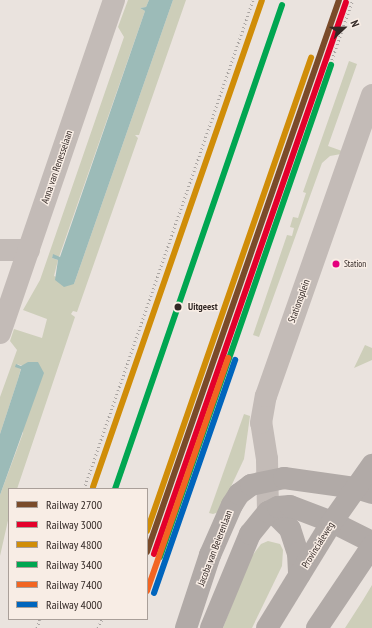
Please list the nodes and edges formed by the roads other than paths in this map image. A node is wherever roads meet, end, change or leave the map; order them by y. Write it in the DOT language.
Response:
graph roads {
  1 [pos="114,0"];
  2 [pos="372,95"];
  3 [pos="0,250"];
  4 [pos="29,250"];
  5 [pos="0,333"];
  6 [pos="372,465"];
  7 [pos="268,480"];
  8 [pos="364,491"];
  9 [pos="268,512"];
  10 [pos="332,522"];
  11 [pos="372,542"];
  12 [pos="372,546"];
  13 [pos="299,575"];
  14 [pos="186,628"];
  15 [pos="211,628"];
  16 [pos="267,628"];
  17 [pos="317,628"];
  1 -- 4 [label="street, Anna van Renesselaan"];
  2 -- 7 [label="street, Stationsplein"];
  3 -- 4 [label="street"];
  4 -- 5 [label="street, Anna van Renesselaan"];
  6 -- 8 [label="main road, Provincialeweg"];
  7 -- 8 [label="main road, Jacoba van Beierenlaan"];
  7 -- 9 [label="street, Stationsplein"];
  7 -- 14 [label="main road, Jacoba van Beierenlaan"];
  8 -- 10 [label="main road, Provincialeweg"];
  9 -- 10 [label="main road"];
  9 -- 13 [label="main road"];
  9 -- 15 [label="main road"];
  10 -- 11 [label="main road"];
  10 -- 13 [label="main road, Provincialeweg"];
  12 -- 17 [label="main road"];
  13 -- 16 [label="main road, Provincialeweg"];
}
